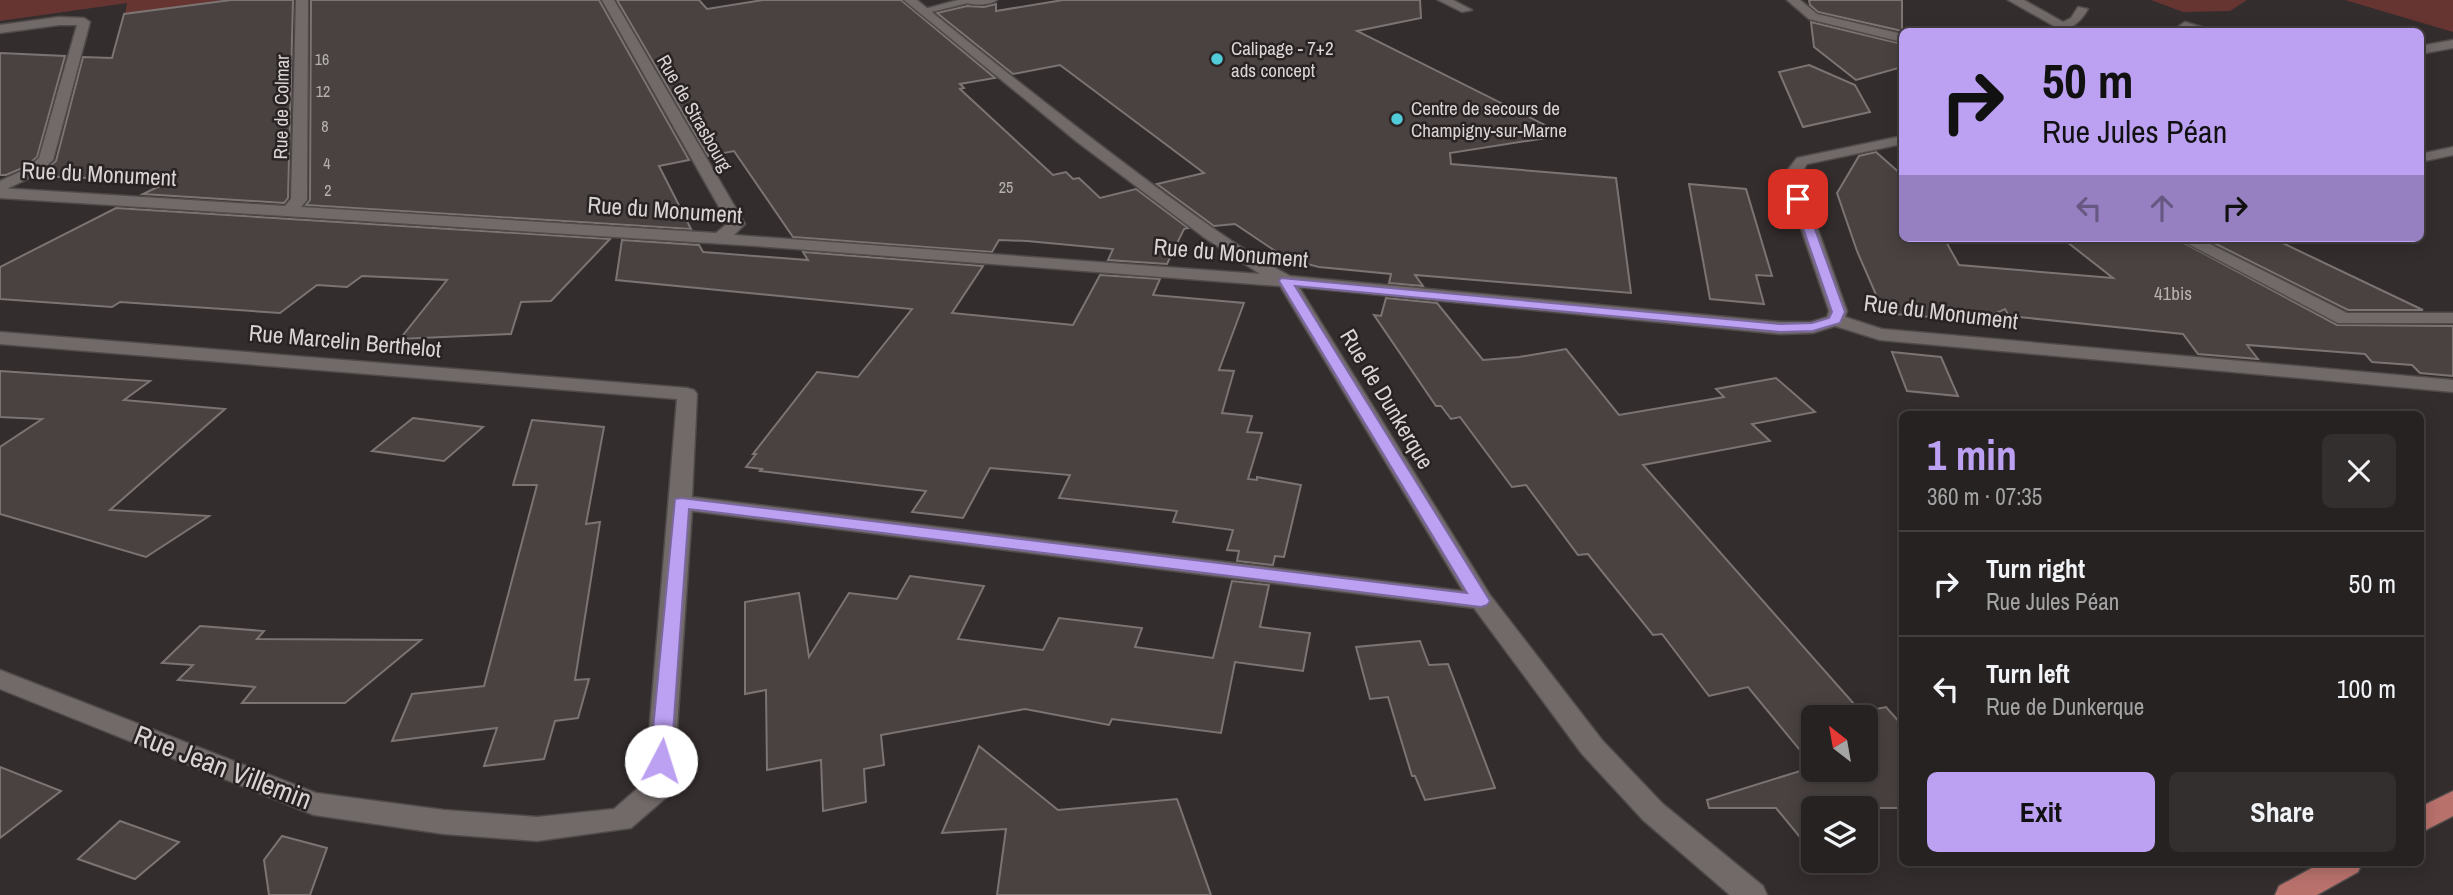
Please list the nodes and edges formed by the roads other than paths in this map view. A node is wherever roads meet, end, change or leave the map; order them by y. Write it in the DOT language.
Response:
graph roads {
  1 [pos="302,0"];
  2 [pos="608,0"];
  3 [pos="991,0"];
  4 [pos="1444,0"];
  5 [pos="1793,0"];
  6 [pos="2014,0"];
  7 [pos="968,1"];
  8 [pos="917,5"];
  9 [pos="2081,9"];
  10 [pos="1466,10"];
  11 [pos="2185,26"];
  12 [pos="2055,28"];
  13 [pos="2058,28"];
  14 [pos="2191,28"];
  15 [pos="0,30"];
  16 [pos="1899,37"];
  17 [pos="2453,44"];
  18 [pos="2424,49"];
  19 [pos="1899,141"];
  20 [pos="2453,151"];
  21 [pos="2424,157"];
  22 [pos="0,187"];
  23 [pos="0,193"];
  24 [pos="290,210"];
  25 [pos="719,239"];
  26 [pos="2193,242"];
  27 [pos="1286,281"];
  28 [pos="2453,318"];
  29 [pos="1835,320"];
  30 [pos="0,338"];
  31 [pos="2453,386"];
  32 [pos="681,503"];
  33 [pos="1481,601"];
  34 [pos="0,679"];
  35 [pos="2453,802"];
  36 [pos="2424,819"];
  37 [pos="2342,866"];
  38 [pos="1752,895"];
  39 [pos="2290,895"];
  1 -- 24 [label="street, Rue de Colmar"];
  2 -- 25 [label="street, Rue de Strasbourg"];
  3 -- 7 [label="street"];
  4 -- 10 [label="street"];
  5 -- 16 [label="street"];
  6 -- 12 [label="street"];
  7 -- 8 [label="street"];
  8 -- 27 [label="street, Rue de Dunkerque"];
  9 -- 13 [label="street"];
  11 -- 14 [label="street"];
  15 -- 22 [label="street"];
  17 -- 18 [label="street"];
  19 -- 29 [label="street"];
  20 -- 21 [label="street"];
  23 -- 24 [label="street, Rue du Monument"];
  24 -- 25 [label="street, Rue du Monument"];
  25 -- 27 [label="street, Rue du Monument"];
  26 -- 28 [label="street"];
  27 -- 29 [label="street, Rue du Monument"];
  27 -- 33 [label="street, Rue de Dunkerque"];
  29 -- 31 [label="street, Rue du Monument"];
  30 -- 32 [label="street, Rue Marcelin Berthelot"];
  32 -- 33 [label="street"];
  32 -- 34 [label="street, Rue Jean Villemin"];
  33 -- 38 [label="street, Rue de Dunkerque"];
  35 -- 36 [label="main road"];
  37 -- 39 [label="main road"];
}
